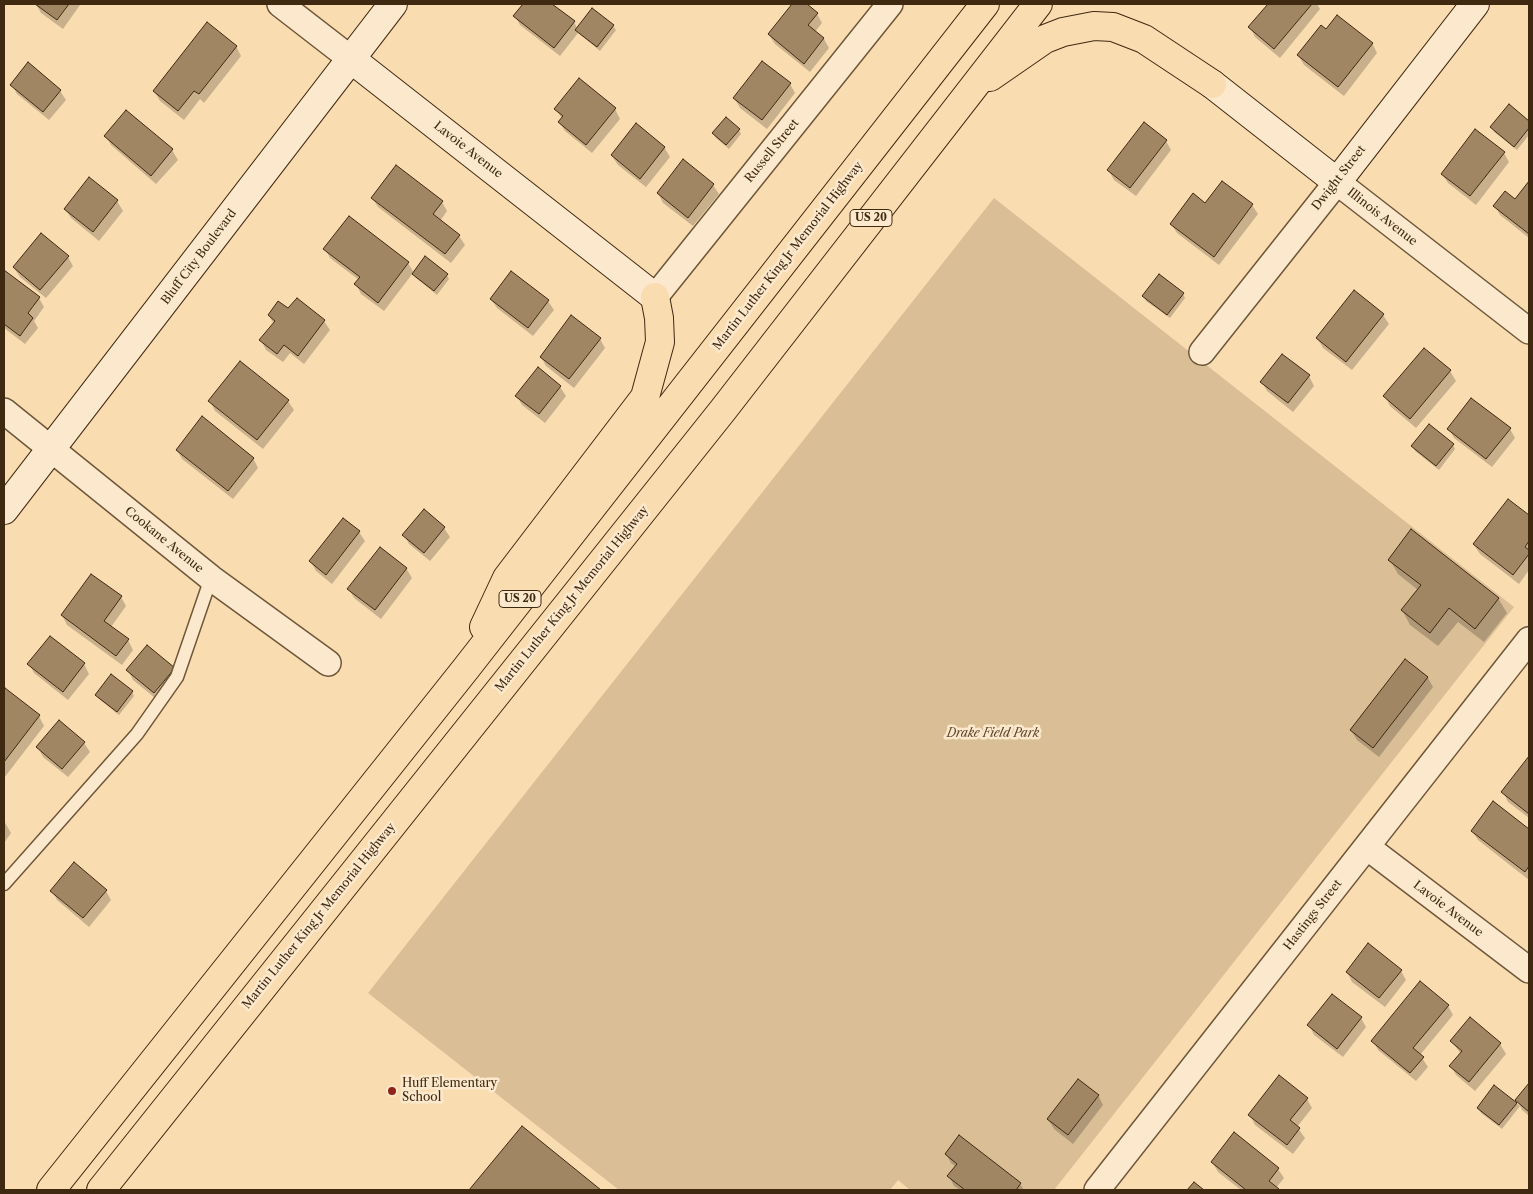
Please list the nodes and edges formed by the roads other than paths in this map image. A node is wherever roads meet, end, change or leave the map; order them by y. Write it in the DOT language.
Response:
graph roads {
  1 [pos="280,4"];
  2 [pos="393,4"];
  3 [pos="890,4"];
  4 [pos="985,4"];
  5 [pos="1038,4"];
  6 [pos="1475,4"];
  7 [pos="351,59"];
  8 [pos="1212,84"];
  9 [pos="967,94"];
  10 [pos="1337,182"];
  11 [pos="654,297"];
  12 [pos="1529,331"];
  13 [pos="1202,352"];
  14 [pos="4,411"];
  15 [pos="52,449"];
  16 [pos="4,510"];
  17 [pos="210,578"];
  18 [pos="1529,640"];
  19 [pos="328,663"];
  20 [pos="464,671"];
  21 [pos="1367,847"];
  22 [pos="4,884"];
  23 [pos="1529,970"];
  24 [pos="51,1190"];
  25 [pos="101,1190"];
  26 [pos="1097,1190"];
  1 -- 7 [label="street, Lavoie Avenue"];
  2 -- 7 [label="main road, Bluff City Boulevard"];
  3 -- 11 [label="street, Russell Street"];
  4 -- 20 [label="highway, Martin Luther King Jr Memorial Highway / US 20"];
  5 -- 9 [label="highway, Martin Luther King Jr Memorial Highway / US 20"];
  6 -- 10 [label="main road, Dwight Street"];
  7 -- 11 [label="main road, Lavoie Avenue"];
  7 -- 15 [label="main road, Bluff City Boulevard"];
  8 -- 9 [label="highway"];
  8 -- 10 [label="main road, Illinois Avenue"];
  9 -- 25 [label="highway, Martin Luther King Jr Memorial Highway / US 20"];
  10 -- 12 [label="street, Illinois Avenue"];
  10 -- 13 [label="street, Dwight Street"];
  11 -- 20 [label="highway"];
  14 -- 15 [label="street, Cookane Avenue"];
  15 -- 16 [label="main road, Bluff City Boulevard"];
  15 -- 17 [label="street, Cookane Avenue"];
  17 -- 19 [label="street, Cookane Avenue"];
  17 -- 22 [label="lane"];
  18 -- 21 [label="street, Hastings Street"];
  20 -- 24 [label="highway, Martin Luther King Jr Memorial Highway / US 20"];
  21 -- 23 [label="street, Lavoie Avenue"];
  21 -- 26 [label="street, Hastings Street"];
}
